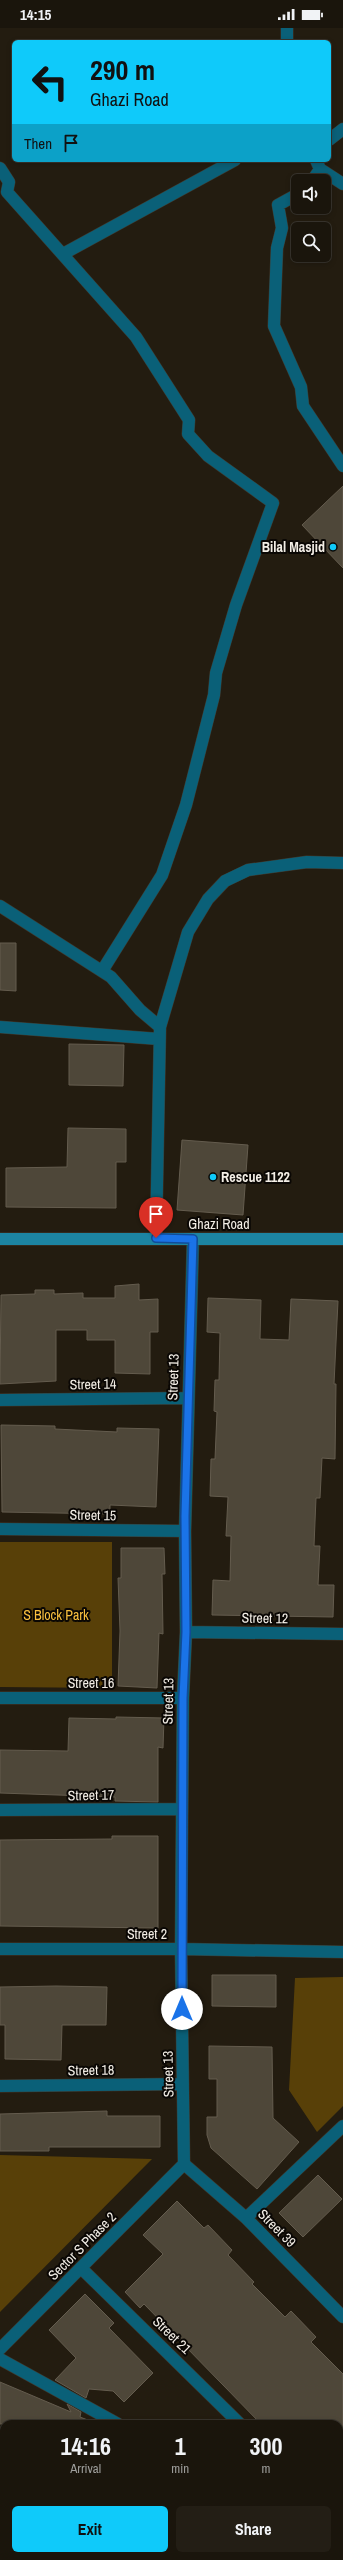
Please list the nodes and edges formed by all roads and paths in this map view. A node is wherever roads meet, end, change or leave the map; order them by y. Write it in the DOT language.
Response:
graph roads {
  1 [pos="287,28"];
  2 [pos="287,40"];
  3 [pos="343,129"];
  4 [pos="331,138"];
  5 [pos="231,162"];
  6 [pos="318,165"];
  7 [pos="0,168"];
  8 [pos="343,184"];
  9 [pos="291,198"];
  10 [pos="62,254"];
  11 [pos="343,466"];
  12 [pos="343,863"];
  13 [pos="0,906"];
  14 [pos="102,971"];
  15 [pos="0,1027"];
  16 [pos="160,1027"];
  17 [pos="159,1039"];
  18 [pos="156,1238"];
  19 [pos="0,1239"];
  20 [pos="193,1239"];
  21 [pos="343,1239"];
  22 [pos="187,1398"];
  23 [pos="0,1400"];
  24 [pos="0,1529"];
  25 [pos="185,1531"];
  26 [pos="186,1632"];
  27 [pos="343,1634"];
  28 [pos="0,1698"];
  29 [pos="183,1698"];
  30 [pos="182,1809"];
  31 [pos="0,1810"];
  32 [pos="0,1949"];
  33 [pos="181,1949"];
  34 [pos="343,1952"];
  35 [pos="183,2084"];
  36 [pos="0,2086"];
  37 [pos="343,2126"];
  38 [pos="184,2164"];
  39 [pos="246,2218"];
  40 [pos="81,2268"];
  41 [pos="343,2317"];
  42 [pos="0,2349"];
  43 [pos="0,2359"];
  44 [pos="111,2420"];
  45 [pos="236,2420"];
  1 -- 2 [label="street"];
  3 -- 4 [label="street"];
  5 -- 10 [label="street"];
  6 -- 8 [label="street"];
  7 -- 10 [label="street"];
  9 -- 11 [label="street"];
  10 -- 14 [label="street"];
  12 -- 16 [label="street"];
  13 -- 14 [label="street"];
  14 -- 16 [label="street"];
  15 -- 17 [label="street"];
  16 -- 17 [label="street"];
  17 -- 18 [label="street"];
  18 -- 19 [label="main road, Ghazi Road"];
  18 -- 20 [label="main road, Ghazi Road"];
  20 -- 21 [label="main road, Ghazi Road"];
  20 -- 22 [label="street, Street 13"];
  22 -- 23 [label="street, Street 14"];
  22 -- 25 [label="street, Street 13"];
  24 -- 25 [label="street, Street 15"];
  25 -- 26 [label="street, Street 13"];
  26 -- 27 [label="street, Street 12"];
  26 -- 29 [label="street, Street 13"];
  28 -- 29 [label="street, Street 16"];
  29 -- 30 [label="street, Street 13"];
  30 -- 31 [label="street, Street 17"];
  30 -- 33 [label="street, Street 13"];
  32 -- 33 [label="street, Street 2"];
  33 -- 34 [label="street, Street 2"];
  33 -- 35 [label="street, Street 13"];
  35 -- 36 [label="street, Street 18"];
  35 -- 38 [label="street, Street 13"];
  37 -- 39 [label="street"];
  38 -- 39 [label="street, Street 39"];
  38 -- 40 [label="street, Sector S Phase 2"];
  39 -- 41 [label="street, Street 39"];
  40 -- 42 [label="street, Sector S Phase 2"];
  40 -- 45 [label="street, Street 21"];
  43 -- 44 [label="street"];
}
